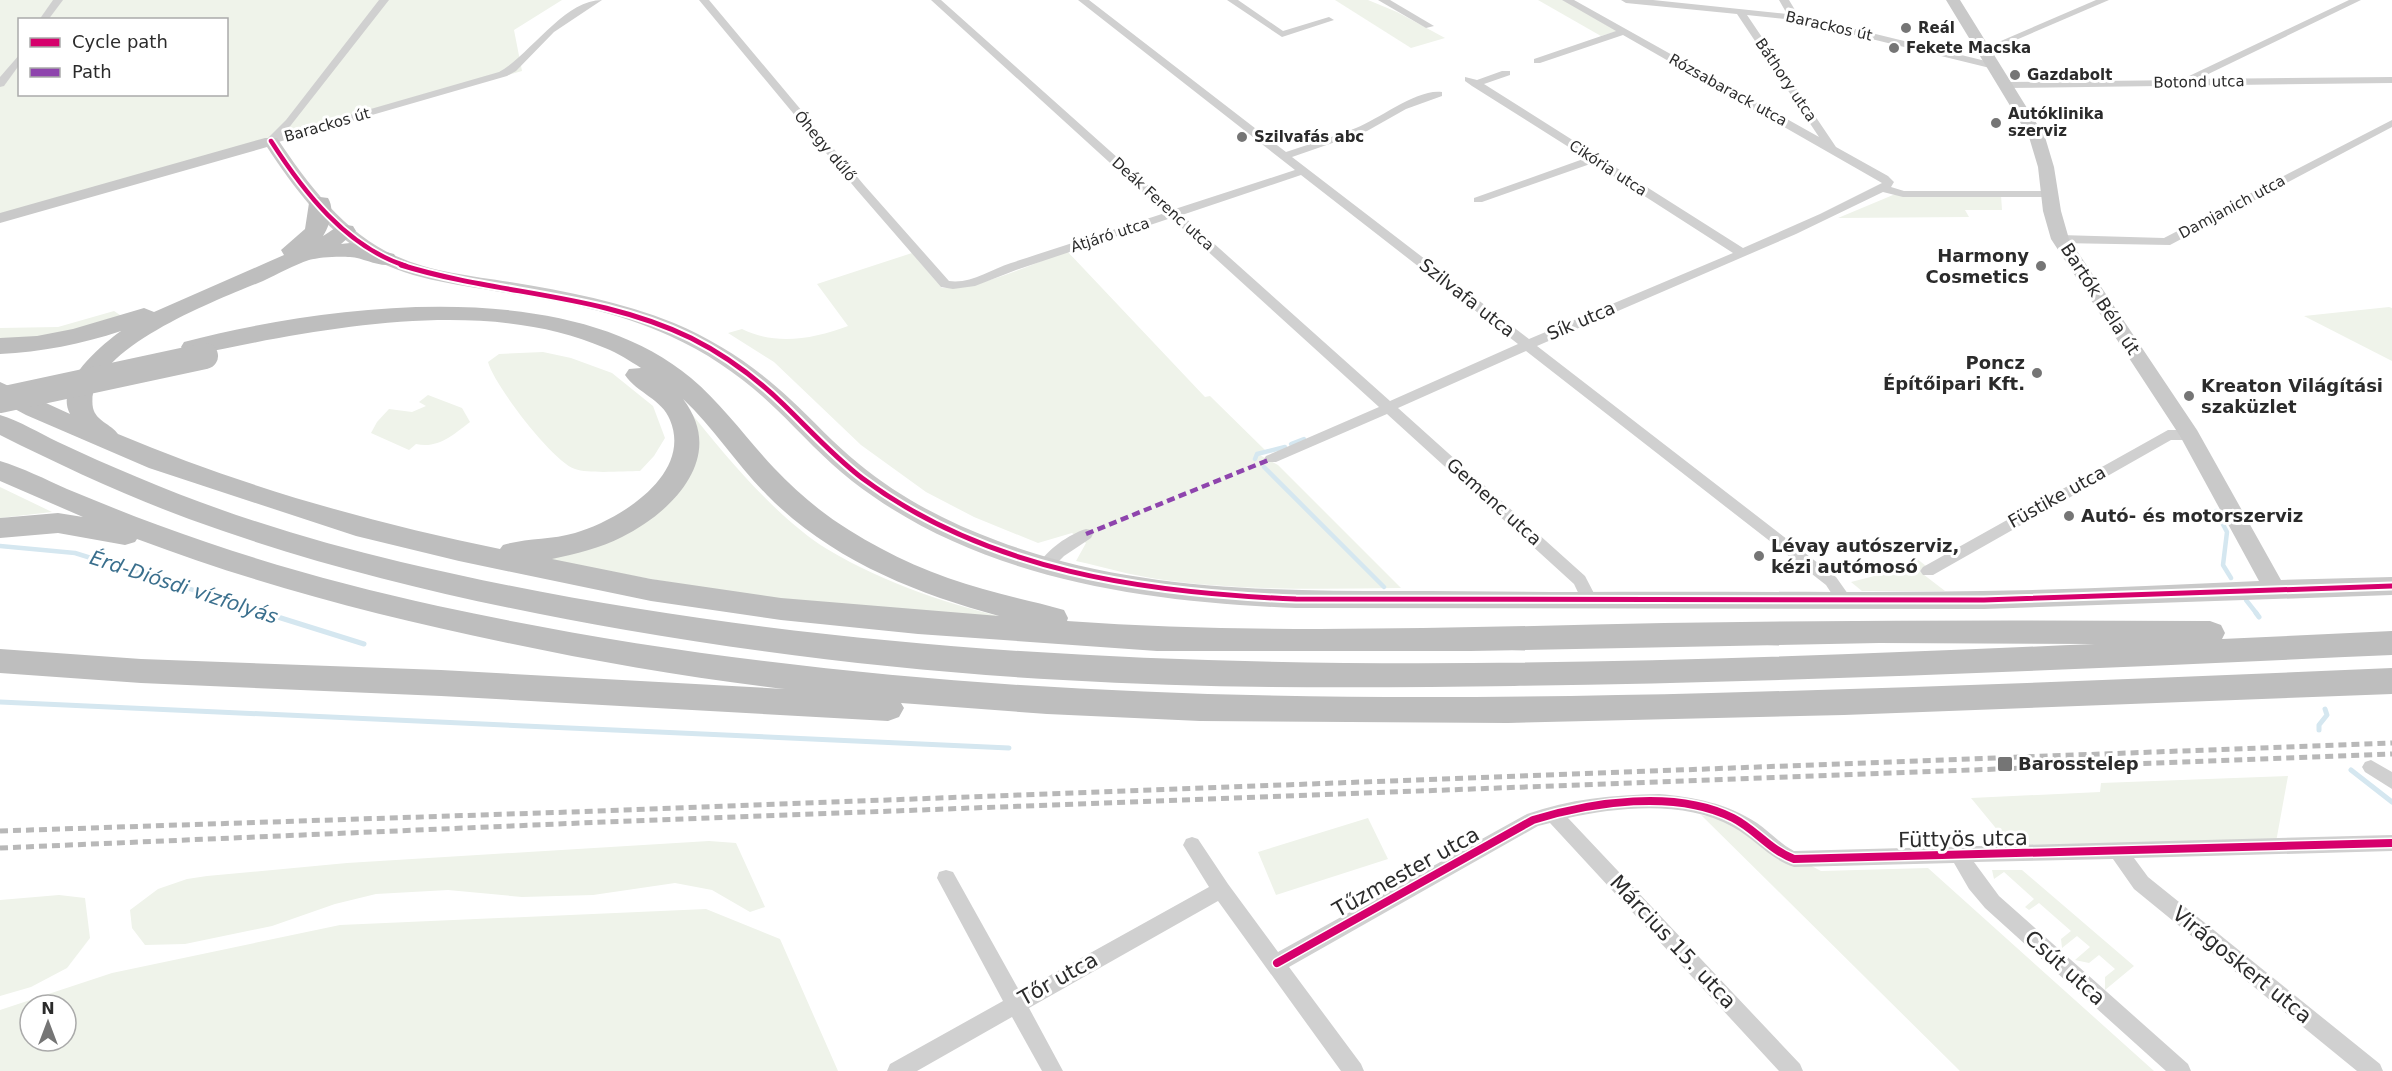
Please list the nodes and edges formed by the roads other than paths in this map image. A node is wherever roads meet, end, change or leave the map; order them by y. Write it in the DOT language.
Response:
graph roads {
  1 [pos="58,0"];
  2 [pos="384,0"];
  3 [pos="597,0"];
  4 [pos="704,0"];
  5 [pos="936,0"];
  6 [pos="1083,0"];
  7 [pos="1232,0"];
  8 [pos="1383,0"];
  9 [pos="1567,0"];
  10 [pos="1626,0"];
  11 [pos="1784,0"];
  12 [pos="1953,0"];
  13 [pos="2104,0"];
  14 [pos="2356,0"];
  15 [pos="1739,10"];
  16 [pos="1794,17"];
  17 [pos="44,18"];
  18 [pos="1329,20"];
  19 [pos="1429,26"];
  20 [pos="1624,32"];
  21 [pos="1984,50"];
  22 [pos="18,60"];
  23 [pos="1537,61"];
  24 [pos="1994,66"];
  25 [pos="1506,73"];
  26 [pos="2392,80"];
  27 [pos="2186,82"];
  28 [pos="0,84"];
  29 [pos="2005,85"];
  30 [pos="1438,94"];
  31 [pos="2392,123"];
  32 [pos="271,141"];
  33 [pos="1833,149"];
  34 [pos="226,154"];
  35 [pos="1284,156"];
  36 [pos="280,157"];
  37 [pos="1594,159"];
  38 [pos="1303,171"];
  39 [pos="1885,185"];
  40 [pos="2049,194"];
  41 [pos="1478,200"];
  42 [pos="320,203"];
  43 [pos="1174,215"];
  44 [pos="0,218"];
  45 [pos="345,231"];
  46 [pos="2060,239"];
  47 [pos="1740,252"];
  48 [pos="289,256"];
  49 [pos="386,259"];
  50 [pos="951,286"];
  51 [pos="1527,345"];
  52 [pos="0,346"];
  53 [pos="199,352"];
  54 [pos="0,389"];
  55 [pos="0,400"];
  56 [pos="1390,408"];
  57 [pos="0,424"];
  58 [pos="2190,435"];
  59 [pos="1271,459"];
  60 [pos="159,462"];
  61 [pos="0,470"];
  62 [pos="0,528"];
  63 [pos="1086,534"];
  64 [pos="178,543"];
  65 [pos="459,551"];
  66 [pos="1046,565"];
  67 [pos="1928,571"];
  68 [pos="2392,586"];
  69 [pos="2274,588"];
  70 [pos="1590,600"];
  71 [pos="1845,601"];
  72 [pos="2392,637"];
  73 [pos="1243,640"];
  74 [pos="2392,643"];
  75 [pos="0,661"];
  76 [pos="2392,681"];
  77 [pos="1149,706"];
  78 [pos="2370,766"];
  79 [pos="2392,782"];
  80 [pos="1552,813"];
  81 [pos="2392,843"];
  82 [pos="1192,845"];
  83 [pos="2119,852"];
  84 [pos="1960,856"];
  85 [pos="946,878"];
  86 [pos="1221,890"];
  87 [pos="1277,963"];
  88 [pos="1015,1003"];
  89 [pos="897,1071"];
  90 [pos="1053,1071"];
  91 [pos="1354,1071"];
  92 [pos="1793,1071"];
  93 [pos="2181,1071"];
  94 [pos="2373,1071"];
  1 -- 17 [label="street"];
  2 -- 32 [label="street"];
  3 -- 32 [label="street, Barackos út"];
  4 -- 50 [label="street, Óhegy dűlő"];
  5 -- 43 [label="street, Deák Ferenc utca"];
  6 -- 35 [label="street, Szilvafa utca"];
  7 -- 18 [label="street"];
  8 -- 19 [label="street"];
  9 -- 20 [label="street, Rózsabarack utca"];
  10 -- 15 [label="street, Barackos út"];
  11 -- 16 [label="street"];
  12 -- 21 [label="street, Bartók Béla út"];
  13 -- 21 [label="street"];
  14 -- 27 [label="street"];
  15 -- 16 [label="street, Barackos út"];
  15 -- 33 [label="street, Báthory utca"];
  16 -- 24 [label="street, Barackos út"];
  20 -- 23 [label="street"];
  20 -- 33 [label="street, Rózsabarack utca"];
  21 -- 24 [label="street, Bartók Béla út"];
  22 -- 28 [label="street"];
  24 -- 29 [label="street, Bartók Béla út"];
  25 -- 37 [label="street, Cikória utca"];
  26 -- 27 [label="street, Botond utca"];
  27 -- 29 [label="street, Botond utca"];
  29 -- 40 [label="street, Bartók Béla út"];
  30 -- 35 [label="street"];
  31 -- 46 [label="street, Damjanich utca"];
  32 -- 34 [label="street, Barackos út"];
  32 -- 36 [label="street"];
  33 -- 39 [label="street, Rózsabarack utca"];
  34 -- 36 [label="street"];
  34 -- 44 [label="street, Barackos út"];
  35 -- 38 [label="street, Szilvafa utca"];
  36 -- 42 [label="street"];
  37 -- 41 [label="street"];
  37 -- 47 [label="street, Cikória utca"];
  38 -- 43 [label="street, Átjáró utca"];
  38 -- 51 [label="street, Szilvafa utca"];
  39 -- 40 [label="street, Rózsabarack utca"];
  39 -- 47 [label="street, Sík utca"];
  40 -- 46 [label="street, Bartók Béla út"];
  42 -- 45 [label="street"];
  42 -- 48 [label="highway"];
  43 -- 50 [label="street, Átjáró utca"];
  43 -- 56 [label="street, Deák Ferenc utca"];
  45 -- 48 [label="highway"];
  45 -- 49 [label="street"];
  46 -- 58 [label="street, Bartók Béla út"];
  47 -- 51 [label="street, Sík utca"];
  48 -- 49 [label="highway"];
  48 -- 52 [label="highway"];
  48 -- 60 [label="highway"];
  49 -- 66 [label="street"];
  51 -- 56 [label="street, Sík utca"];
  51 -- 71 [label="street, Szilvafa utca"];
  53 -- 54 [label="highway"];
  53 -- 55 [label="highway, bridge"];
  53 -- 65 [label="highway"];
  53 -- 73 [label="highway"];
  54 -- 60 [label="highway"];
  56 -- 59 [label="street, Sík utca"];
  56 -- 70 [label="street, Gemenc utca"];
  57 -- 74 [label="highway"];
  58 -- 67 [label="street, Füstike utca"];
  58 -- 69 [label="street, Bartók Béla út"];
  60 -- 65 [label="highway"];
  61 -- 64 [label="highway"];
  62 -- 64 [label="highway"];
  63 -- 66 [label="street"];
  64 -- 77 [label="highway"];
  65 -- 73 [label="highway"];
  66 -- 70 [label="street"];
  68 -- 69 [label="street"];
  69 -- 71 [label="street"];
  70 -- 71 [label="street"];
  72 -- 73 [label="highway"];
  75 -- 77 [label="highway"];
  76 -- 77 [label="highway"];
  78 -- 79 [label="street"];
  80 -- 84 [label="street, Füttyös utca"];
  80 -- 87 [label="street, Tűzmester utca"];
  80 -- 92 [label="street, Március 15. utca"];
  81 -- 83 [label="street, Füttyös utca"];
  82 -- 86 [label="street"];
  83 -- 84 [label="street, Füttyös utca"];
  83 -- 94 [label="street, Virágoskert utca"];
  84 -- 93 [label="street, Csút utca"];
  85 -- 88 [label="street"];
  86 -- 87 [label="street"];
  86 -- 88 [label="street, Tőr utca"];
  87 -- 91 [label="street"];
  88 -- 89 [label="street, Tőr utca"];
  88 -- 90 [label="street"];
}
